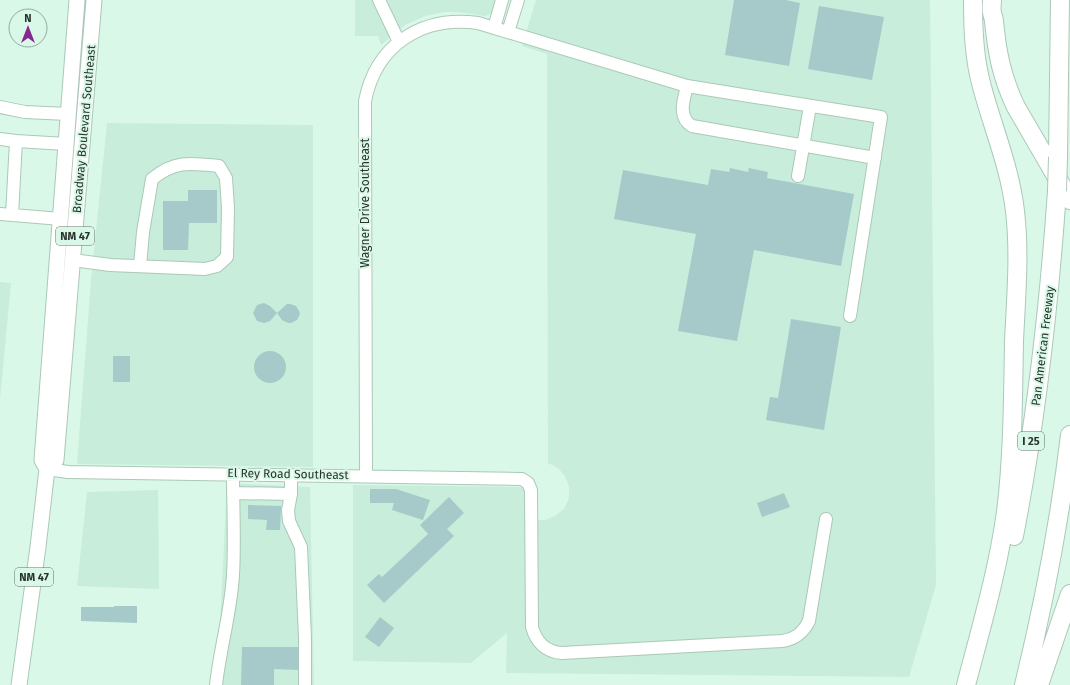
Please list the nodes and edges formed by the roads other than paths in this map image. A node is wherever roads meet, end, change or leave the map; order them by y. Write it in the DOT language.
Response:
graph roads {
  1 [pos="77,0"];
  2 [pos="94,0"];
  3 [pos="380,0"];
  4 [pos="502,0"];
  5 [pos="518,0"];
  6 [pos="973,0"];
  7 [pos="992,0"];
  8 [pos="999,0"];
  9 [pos="1060,0"];
  10 [pos="994,19"];
  11 [pos="494,28"];
  12 [pos="508,32"];
  13 [pos="399,42"];
  14 [pos="687,86"];
  15 [pos="810,106"];
  16 [pos="0,108"];
  17 [pos="68,114"];
  18 [pos="0,139"];
  19 [pos="16,141"];
  20 [pos="66,144"];
  21 [pos="803,146"];
  22 [pos="875,158"];
  23 [pos="798,176"];
  24 [pos="1063,196"];
  25 [pos="6,214"];
  26 [pos="61,219"];
  27 [pos="73,260"];
  28 [pos="140,266"];
  29 [pos="54,312"];
  30 [pos="69,313"];
  31 [pos="850,316"];
  32 [pos="1070,435"];
  33 [pos="47,469"];
  34 [pos="233,474"];
  35 [pos="291,475"];
  36 [pos="366,476"];
  37 [pos="233,492"];
  38 [pos="291,494"];
  39 [pos="826,519"];
  40 [pos="1070,594"];
  41 [pos="19,685"];
  42 [pos="216,685"];
  43 [pos="305,685"];
  44 [pos="966,685"];
  45 [pos="975,685"];
  46 [pos="1024,685"];
  47 [pos="1039,685"];
  1 -- 17 [label="main road, Broadway Boulevard Southeast / NM 47"];
  2 -- 27 [label="main road, Broadway Boulevard Southeast / NM 47"];
  3 -- 13 [label="street"];
  4 -- 11 [label="street"];
  5 -- 12 [label="street"];
  6 -- 44 [label="highway"];
  7 -- 10 [label="highway"];
  8 -- 10 [label="highway"];
  9 -- 24 [label="highway, Pan American Freeway / I 25, bridge"];
  10 -- 24 [label="highway"];
  11 -- 12 [label="street, Wagner Drive Southeast"];
  11 -- 13 [label="street, Wagner Drive Southeast"];
  12 -- 14 [label="street, Wagner Drive Southeast"];
  13 -- 36 [label="street, Wagner Drive Southeast"];
  14 -- 15 [label="street, Wagner Drive Southeast"];
  14 -- 21 [label="street"];
  15 -- 21 [label="street"];
  15 -- 22 [label="street, Wagner Drive Southeast"];
  16 -- 17 [label="street"];
  17 -- 20 [label="main road, Broadway Boulevard Southeast / NM 47"];
  18 -- 19 [label="street"];
  19 -- 20 [label="street"];
  19 -- 25 [label="street"];
  20 -- 26 [label="main road, Broadway Boulevard Southeast / NM 47"];
  21 -- 22 [label="street"];
  21 -- 23 [label="street"];
  22 -- 31 [label="street"];
  24 -- 45 [label="highway, Pan American Freeway / I 25"];
  25 -- 26 [label="street"];
  26 -- 29 [label="main road, Broadway Boulevard Southeast / NM 47"];
  27 -- 28 [label="street"];
  27 -- 30 [label="main road, Broadway Boulevard Southeast / NM 47"];
  28 -- 28 [label="street"];
  29 -- 30 [label="street"];
  29 -- 33 [label="main road, Broadway Boulevard Southeast / NM 47"];
  30 -- 33 [label="main road, Broadway Boulevard Southeast / NM 47"];
  32 -- 46 [label="highway"];
  33 -- 34 [label="street, El Rey Road Southeast"];
  33 -- 41 [label="main road, Broadway Boulevard Southeast / NM 47"];
  34 -- 35 [label="street, El Rey Road Southeast"];
  34 -- 37 [label="street"];
  35 -- 36 [label="street, El Rey Road Southeast"];
  35 -- 38 [label="street"];
  36 -- 39 [label="street, El Rey Road Southeast"];
  37 -- 38 [label="street"];
  37 -- 42 [label="street"];
  38 -- 43 [label="street"];
  40 -- 47 [label="highway"];
}
